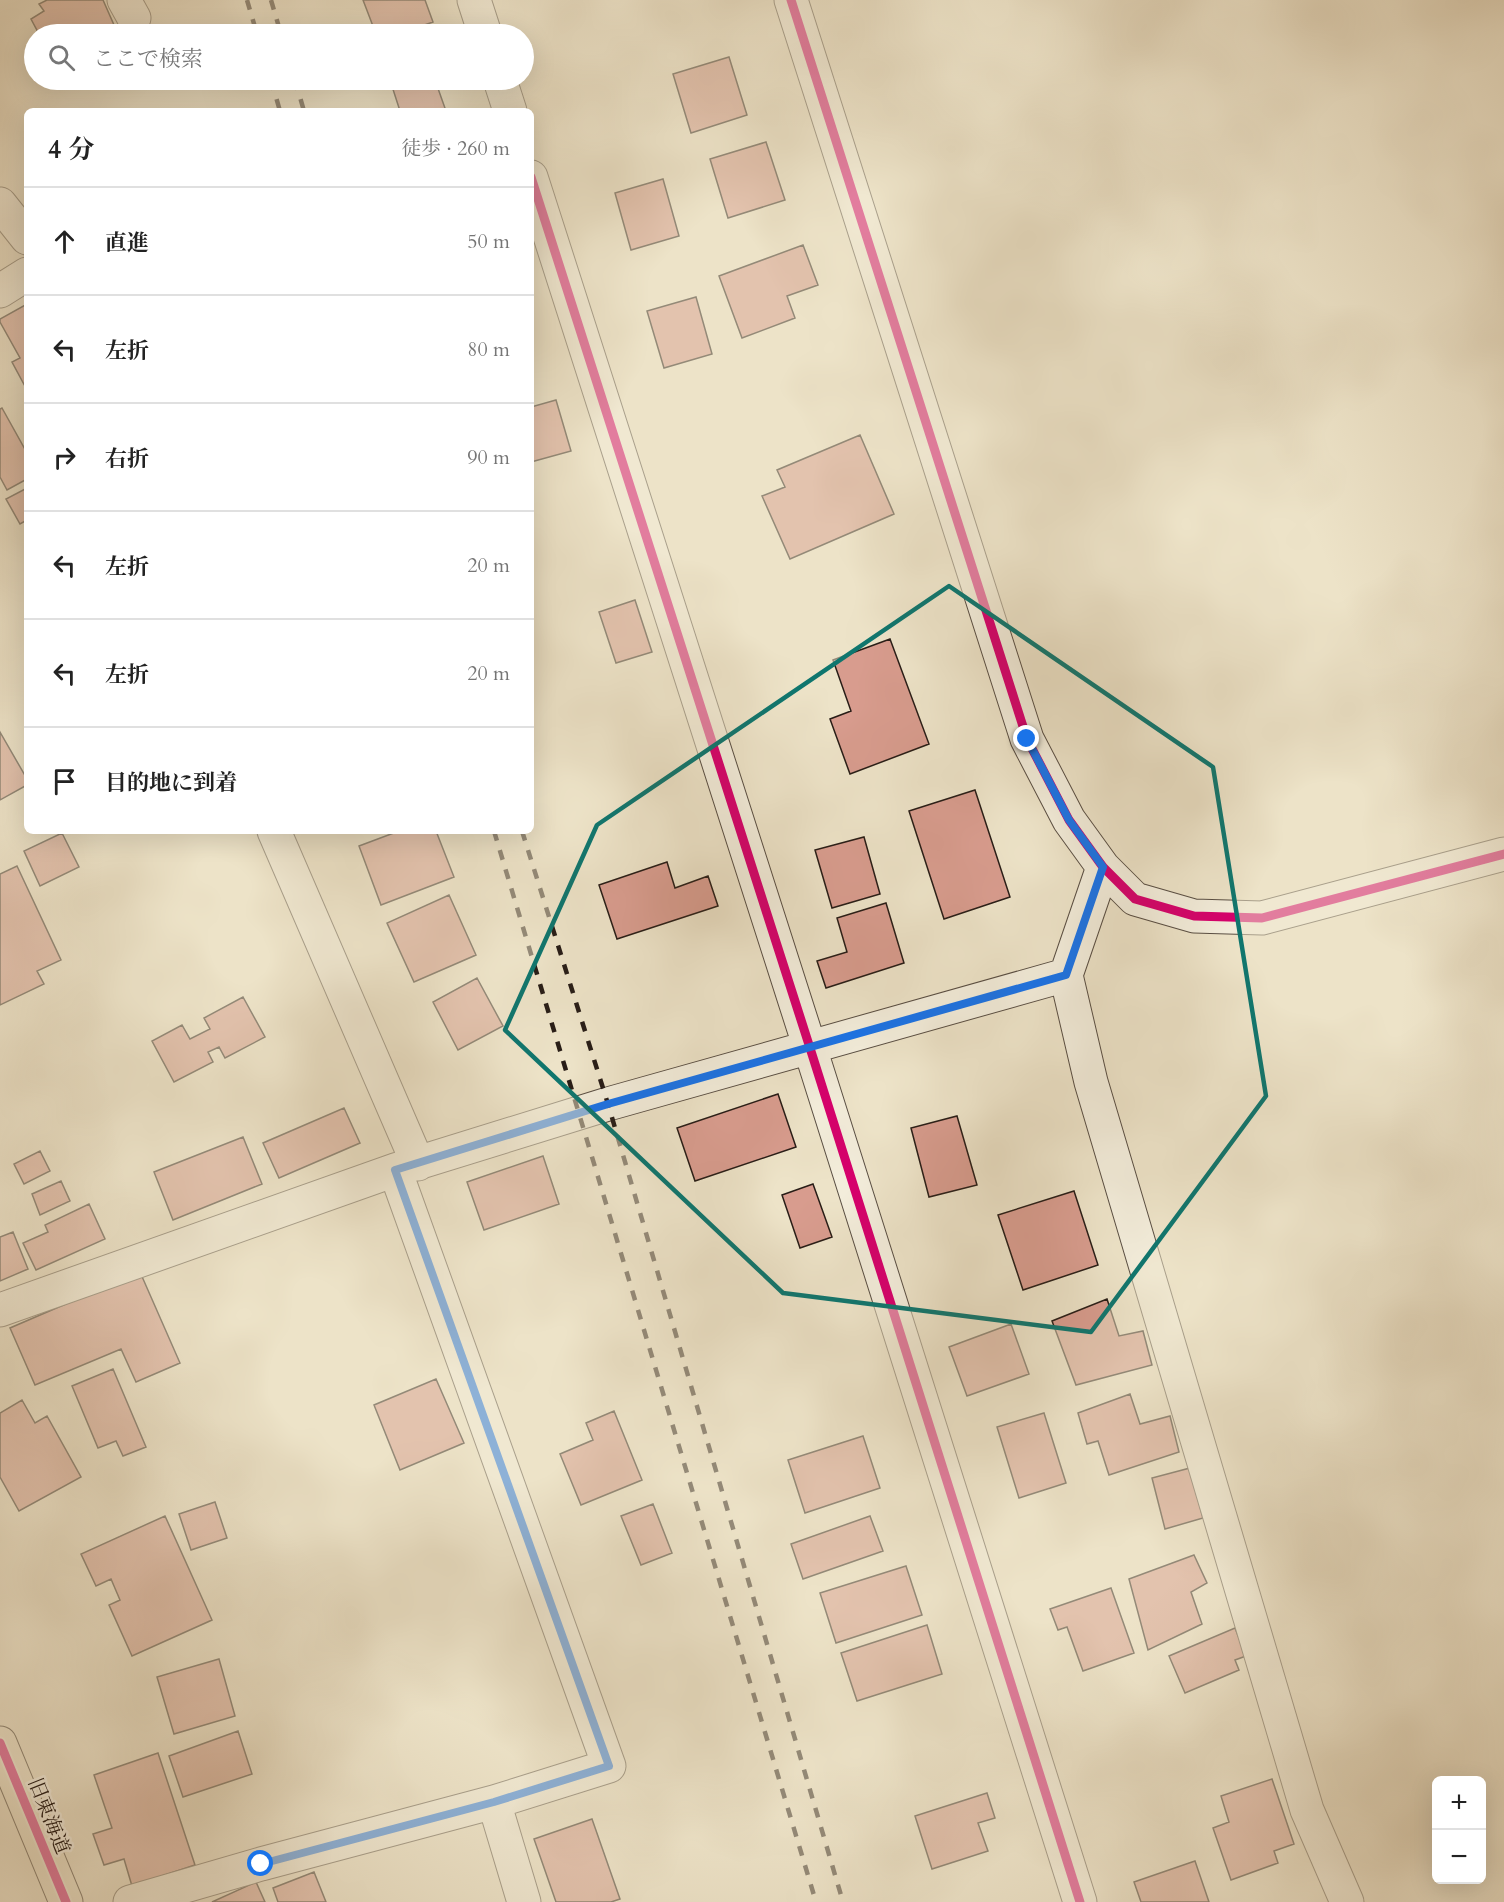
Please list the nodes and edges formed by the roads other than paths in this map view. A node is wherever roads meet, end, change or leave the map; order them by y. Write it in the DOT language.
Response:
graph roads {
  1 [pos="474,0"];
  2 [pos="791,0"];
  3 [pos="482,24"];
  4 [pos="503,90"];
  5 [pos="509,108"];
  6 [pos="534,186"];
  7 [pos="0,204"];
  8 [pos="24,234"];
  9 [pos="24,276"];
  10 [pos="0,291"];
  11 [pos="275,834"];
  12 [pos="1504,854"];
  13 [pos="1103,867"];
  14 [pos="1066,975"];
  15 [pos="810,1048"];
  16 [pos="406,1167"];
  17 [pos="0,1310"];
  18 [pos="0,1743"];
  19 [pos="494,1802"];
  20 [pos="66,1902"];
  21 [pos="130,1902"];
  22 [pos="524,1902"];
  23 [pos="1080,1902"];
  24 [pos="1347,1902"];
  1 -- 3 [label="street"];
  2 -- 13 [label="street"];
  4 -- 5 [label="street"];
  6 -- 15 [label="street"];
  7 -- 8 [label="street"];
  9 -- 10 [label="street"];
  11 -- 16 [label="street"];
  12 -- 13 [label="street"];
  13 -- 14 [label="street"];
  14 -- 15 [label="street"];
  14 -- 24 [label="street"];
  15 -- 16 [label="street"];
  15 -- 23 [label="street"];
  16 -- 17 [label="street"];
  16 -- 19 [label="street"];
  18 -- 20 [label="main road, 旧東海道"];
  19 -- 21 [label="street"];
  19 -- 22 [label="street"];
}
